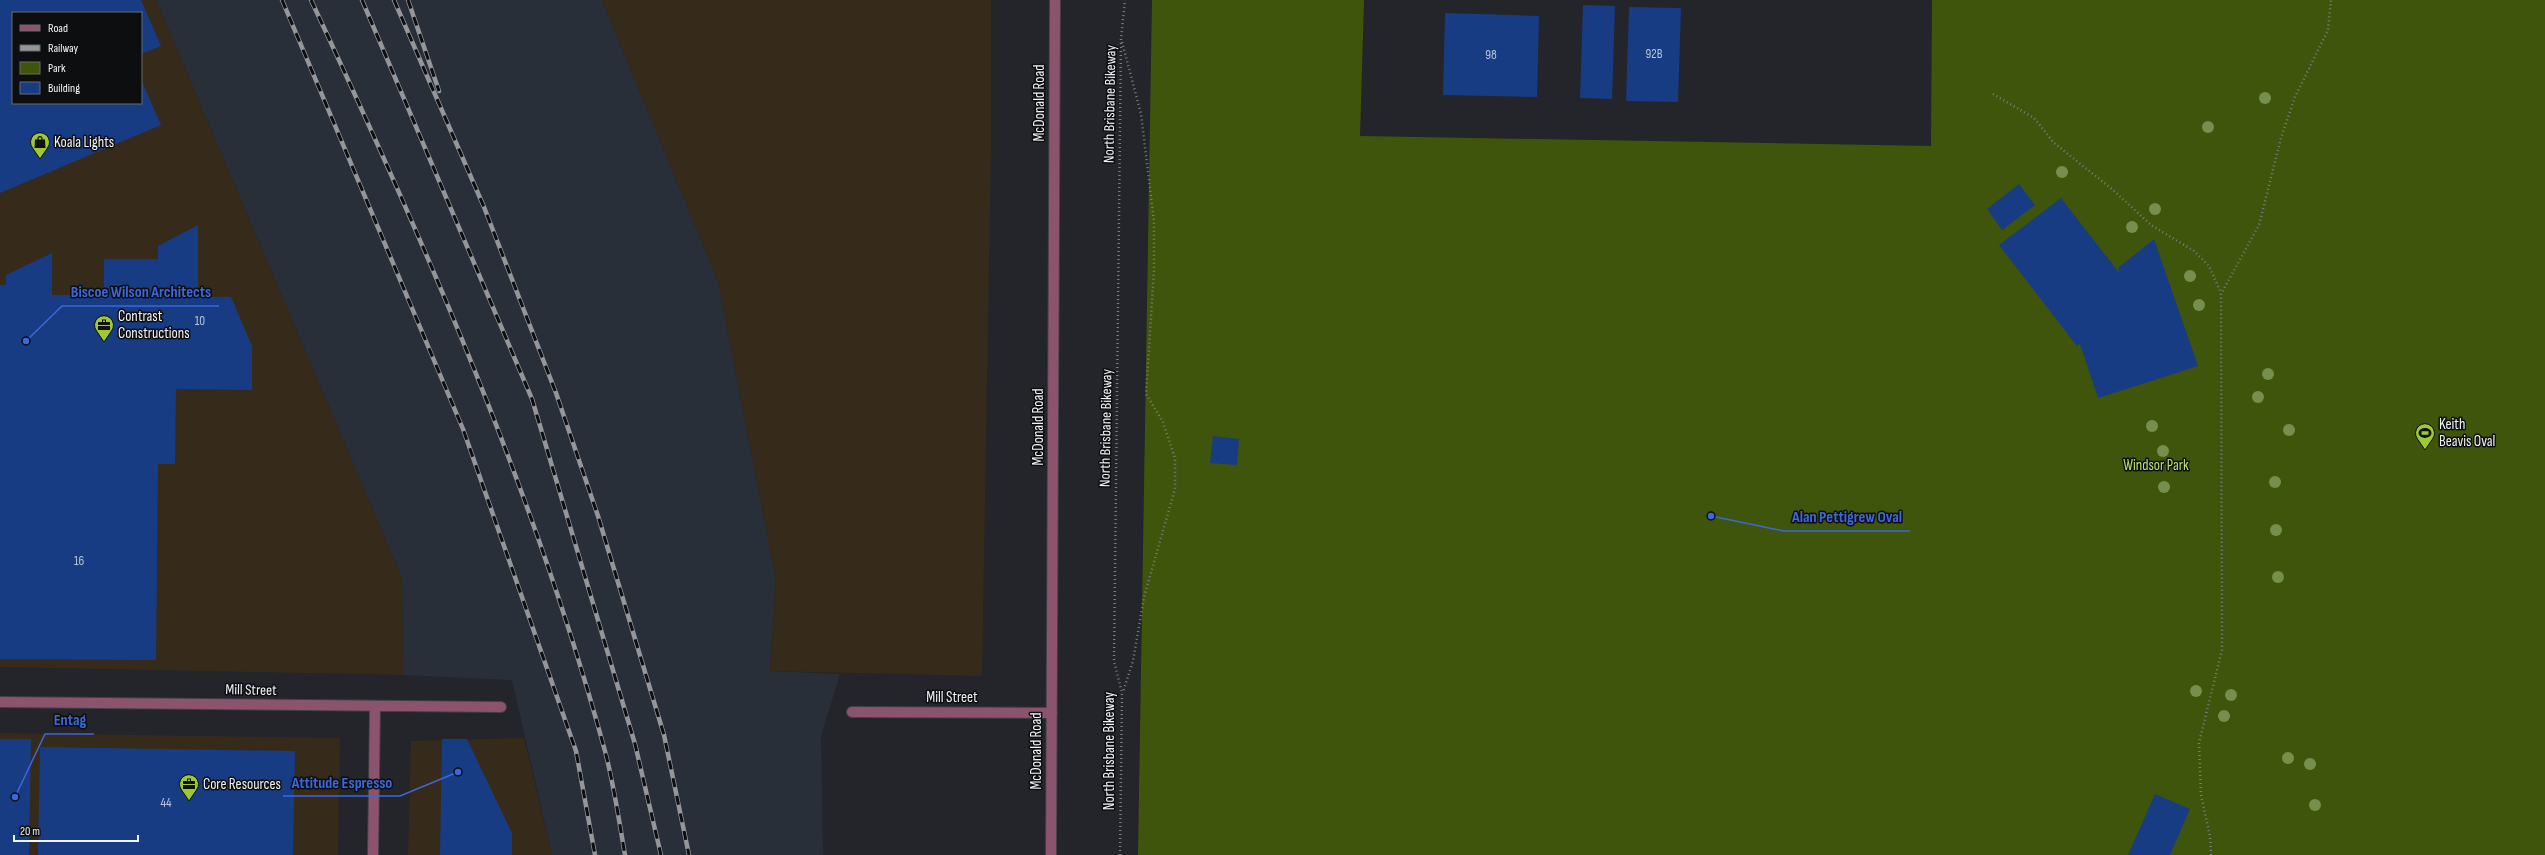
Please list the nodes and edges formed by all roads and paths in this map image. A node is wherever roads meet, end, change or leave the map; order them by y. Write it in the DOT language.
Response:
graph roads {
  1 [pos="1055,0"];
  2 [pos="1125,0"];
  3 [pos="2332,0"];
  4 [pos="1121,39"];
  5 [pos="1993,94"];
  6 [pos="2221,294"];
  7 [pos="1122,693"];
  8 [pos="0,702"];
  9 [pos="375,707"];
  10 [pos="501,707"];
  11 [pos="852,712"];
  12 [pos="1052,713"];
  13 [pos="373,855"];
  14 [pos="1051,855"];
  15 [pos="1120,855"];
  16 [pos="2211,855"];
  1 -- 12 [label="street, McDonald Road"];
  2 -- 4 [label="path, North Brisbane Bikeway"];
  3 -- 6 [label="path"];
  4 -- 7 [label="path, North Brisbane Bikeway"];
  4 -- 7 [label="path"];
  5 -- 6 [label="path"];
  6 -- 16 [label="path"];
  7 -- 15 [label="path, North Brisbane Bikeway"];
  8 -- 9 [label="street, Mill Street"];
  9 -- 10 [label="street, Mill Street"];
  9 -- 13 [label="street"];
  11 -- 12 [label="street, Mill Street"];
  12 -- 14 [label="street, McDonald Road"];
}
